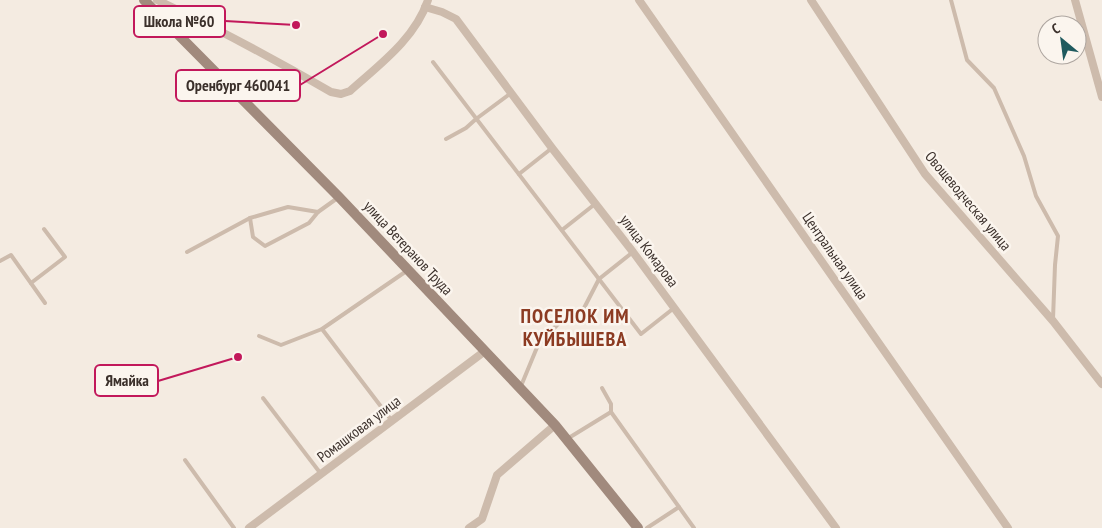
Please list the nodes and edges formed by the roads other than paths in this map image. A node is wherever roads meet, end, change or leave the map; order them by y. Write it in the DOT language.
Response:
graph roads {
  1 [pos="144,0"];
  2 [pos="157,0"];
  3 [pos="639,0"];
  4 [pos="811,0"];
  5 [pos="951,0"];
  6 [pos="1075,0"];
  7 [pos="426,3"];
  8 [pos="433,62"];
  9 [pos="511,93"];
  10 [pos="1102,98"];
  11 [pos="476,119"];
  12 [pos="446,139"];
  13 [pos="552,148"];
  14 [pos="519,174"];
  15 [pos="339,197"];
  16 [pos="595,204"];
  17 [pos="318,212"];
  18 [pos="250,218"];
  19 [pos="44,229"];
  20 [pos="562,230"];
  21 [pos="187,252"];
  22 [pos="633,252"];
  23 [pos="0,261"];
  24 [pos="408,270"];
  25 [pos="599,279"];
  26 [pos="31,283"];
  27 [pos="45,303"];
  28 [pos="674,308"];
  29 [pos="1053,320"];
  30 [pos="322,329"];
  31 [pos="259,336"];
  32 [pos="484,351"];
  33 [pos="1102,384"];
  34 [pos="520,388"];
  35 [pos="602,388"];
  36 [pos="264,398"];
  37 [pos="611,412"];
  38 [pos="392,421"];
  39 [pos="555,425"];
  40 [pos="567,439"];
  41 [pos="185,460"];
  42 [pos="321,474"];
  43 [pos="679,507"];
  44 [pos="234,528"];
  45 [pos="249,528"];
  46 [pos="468,528"];
  47 [pos="638,528"];
  48 [pos="647,528"];
  49 [pos="694,528"];
  50 [pos="836,528"];
  51 [pos="1008,528"];
  1 -- 15 [label="street, улица Ветеранов Труда"];
  2 -- 7 [label="street"];
  3 -- 51 [label="street, Центральная улица"];
  4 -- 29 [label="street, Овощеводческая улица"];
  5 -- 29 [label="lane"];
  6 -- 10 [label="street"];
  7 -- 9 [label="street, улица Комарова"];
  8 -- 11 [label="lane"];
  9 -- 11 [label="lane"];
  9 -- 13 [label="street, улица Комарова"];
  11 -- 12 [label="lane"];
  11 -- 14 [label="lane"];
  13 -- 14 [label="lane"];
  13 -- 16 [label="street, улица Комарова"];
  14 -- 20 [label="lane"];
  15 -- 17 [label="lane"];
  15 -- 24 [label="street, улица Ветеранов Труда"];
  16 -- 20 [label="lane"];
  16 -- 22 [label="street, улица Комарова"];
  17 -- 18 [label="lane"];
  17 -- 18 [label="lane"];
  18 -- 21 [label="lane"];
  19 -- 26 [label="lane"];
  20 -- 25 [label="lane"];
  22 -- 25 [label="lane"];
  22 -- 28 [label="street, улица Комарова"];
  23 -- 26 [label="lane"];
  24 -- 30 [label="lane"];
  24 -- 32 [label="street, улица Ветеранов Труда"];
  25 -- 28 [label="lane"];
  25 -- 34 [label="lane"];
  26 -- 27 [label="lane"];
  28 -- 50 [label="street, улица Комарова"];
  29 -- 33 [label="street, Овощеводческая улица"];
  30 -- 31 [label="lane"];
  30 -- 38 [label="lane"];
  32 -- 34 [label="street, улица Ветеранов Труда"];
  32 -- 38 [label="street, Ромашковая улица"];
  34 -- 39 [label="street, улица Ветеранов Труда"];
  35 -- 37 [label="lane"];
  36 -- 42 [label="lane"];
  37 -- 40 [label="lane"];
  37 -- 43 [label="lane"];
  38 -- 42 [label="street, Ромашковая улица"];
  39 -- 40 [label="street, улица Ветеранов Труда"];
  39 -- 46 [label="street"];
  40 -- 47 [label="street, улица Ветеранов Труда"];
  41 -- 44 [label="lane"];
  42 -- 45 [label="street, Ромашковая улица"];
  43 -- 48 [label="lane"];
  43 -- 49 [label="lane"];
}
